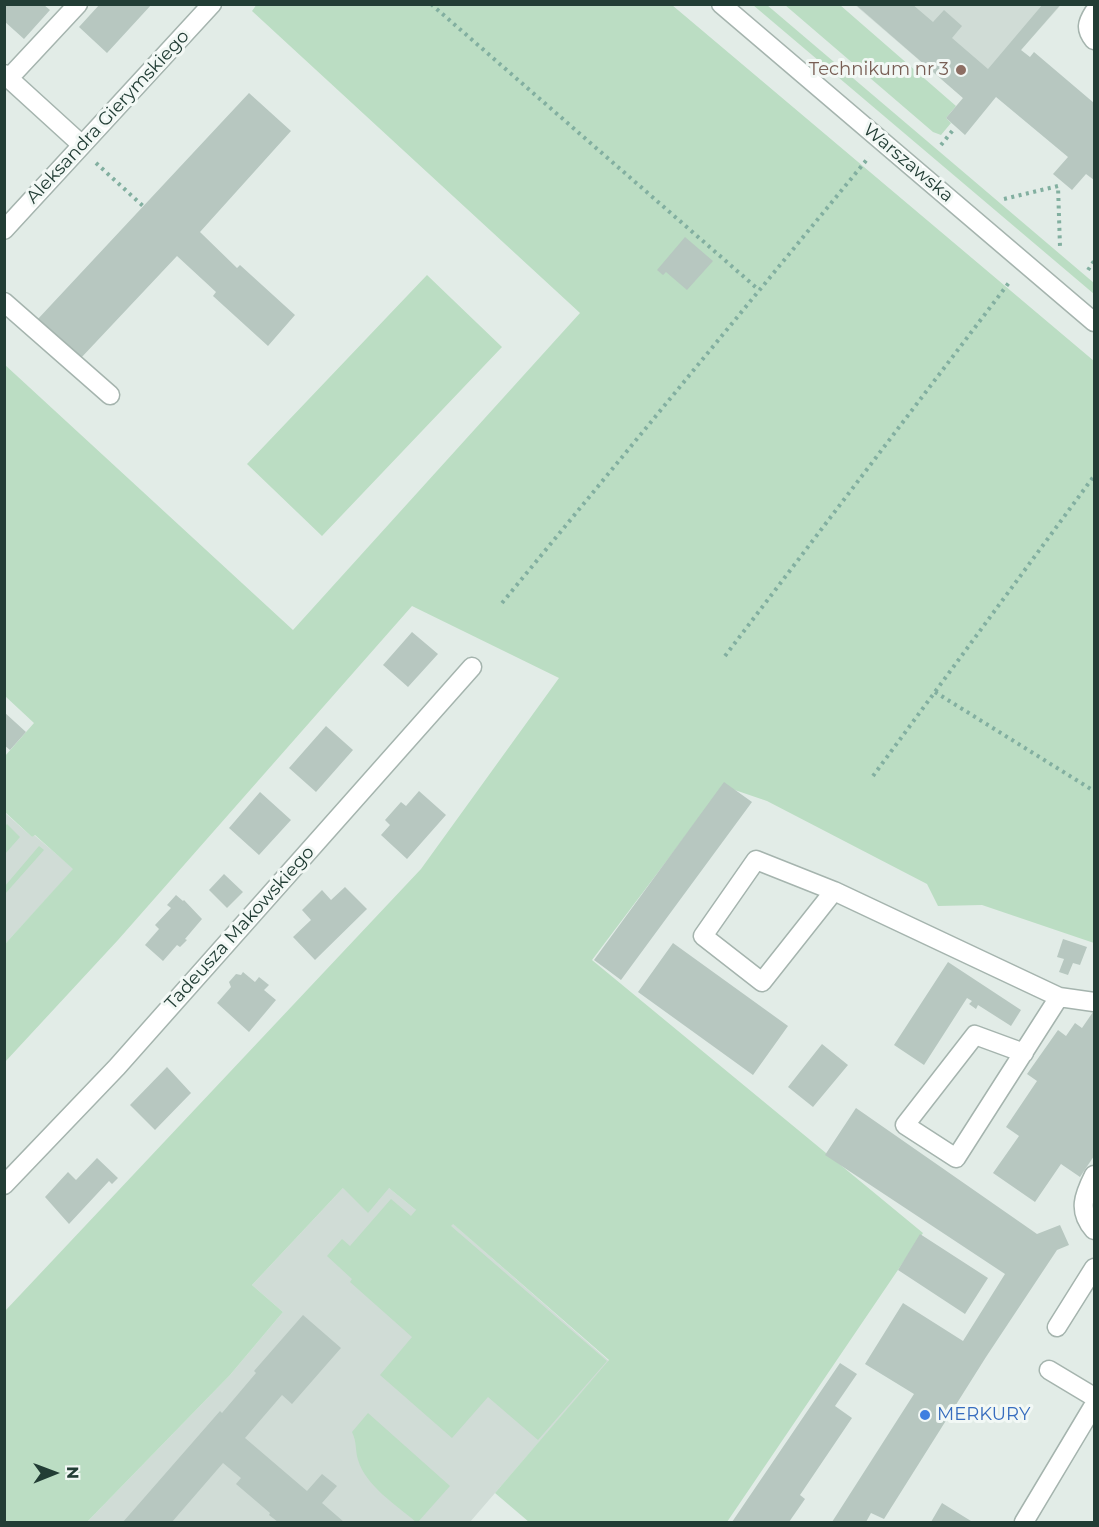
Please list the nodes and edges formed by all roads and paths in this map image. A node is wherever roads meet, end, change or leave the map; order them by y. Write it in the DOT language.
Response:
graph roads {
  1 [pos="78,4"];
  2 [pos="212,4"];
  3 [pos="431,4"];
  4 [pos="721,4"];
  5 [pos="1095,12"];
  6 [pos="1095,40"];
  7 [pos="7,76"];
  8 [pos="953,130"];
  9 [pos="82,145"];
  10 [pos="941,145"];
  11 [pos="869,156"];
  12 [pos="96,163"];
  13 [pos="1004,199"];
  14 [pos="143,206"];
  15 [pos="4,230"];
  16 [pos="1060,247"];
  17 [pos="1095,261"];
  18 [pos="1088,270"];
  19 [pos="1011,279"];
  20 [pos="759,290"];
  21 [pos="4,302"];
  22 [pos="1095,322"];
  23 [pos="110,395"];
  24 [pos="1095,476"];
  25 [pos="501,603"];
  26 [pos="725,656"];
  27 [pos="472,667"];
  28 [pos="935,692"];
  29 [pos="873,776"];
  30 [pos="1095,791"];
  31 [pos="834,891"];
  32 [pos="1059,997"];
  33 [pos="1095,1002"];
  34 [pos="1024,1053"];
  35 [pos="1095,1175"];
  36 [pos="4,1185"];
  37 [pos="1095,1230"];
  38 [pos="1095,1268"];
  39 [pos="1057,1327"];
  40 [pos="1049,1370"];
  41 [pos="1095,1397"];
  42 [pos="1095,1405"];
  43 [pos="1024,1522"];
  1 -- 7 [label="street"];
  2 -- 9 [label="street, Aleksandra Gierymskiego"];
  3 -- 20 [label="path"];
  4 -- 22 [label="street, Warszawska"];
  5 -- 6 [label="street"];
  7 -- 9 [label="street"];
  8 -- 10 [label="path"];
  9 -- 15 [label="street, Aleksandra Gierymskiego"];
  11 -- 20 [label="path"];
  12 -- 14 [label="path"];
  13 -- 16 [label="path"];
  17 -- 18 [label="path"];
  19 -- 26 [label="path"];
  20 -- 25 [label="path"];
  21 -- 23 [label="street"];
  24 -- 28 [label="path"];
  27 -- 36 [label="street, Tadeusza Makowskiego"];
  28 -- 29 [label="path"];
  28 -- 30 [label="path"];
  31 -- 31 [label="street"];
  31 -- 32 [label="street"];
  32 -- 33 [label="street"];
  32 -- 34 [label="street"];
  34 -- 34 [label="street"];
  35 -- 37 [label="street"];
  38 -- 39 [label="street"];
  40 -- 41 [label="street"];
  42 -- 43 [label="street"];
}
